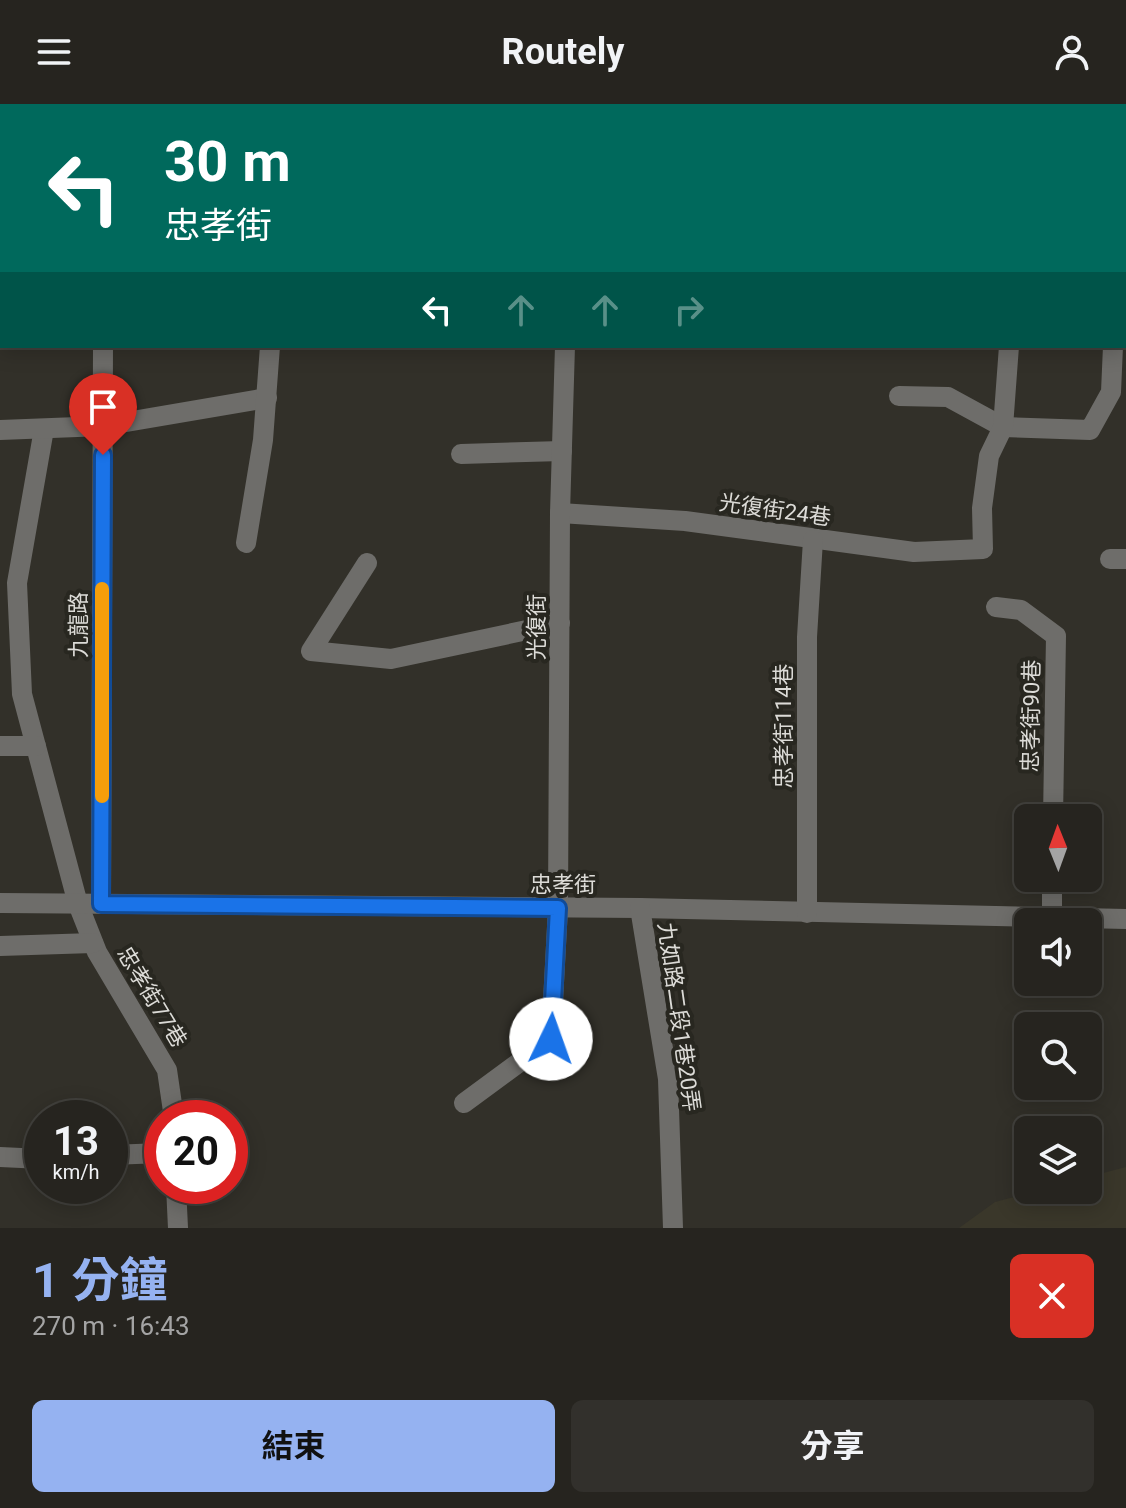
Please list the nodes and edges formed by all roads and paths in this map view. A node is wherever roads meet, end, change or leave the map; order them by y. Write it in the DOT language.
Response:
graph roads {
  1 [pos="103,348"];
  2 [pos="270,348"];
  3 [pos="565,348"];
  4 [pos="1009,348"];
  5 [pos="1113,348"];
  6 [pos="1119,395"];
  7 [pos="899,396"];
  8 [pos="267,398"];
  9 [pos="103,426"];
  10 [pos="1003,427"];
  11 [pos="44,429"];
  12 [pos="0,430"];
  13 [pos="562,451"];
  14 [pos="461,454"];
  15 [pos="560,513"];
  16 [pos="813,540"];
  17 [pos="246,543"];
  18 [pos="367,563"];
  19 [pos="996,607"];
  20 [pos="560,623"];
  21 [pos="10,648"];
  22 [pos="0,746"];
  23 [pos="36,746"];
  24 [pos="1053,804"];
  25 [pos="0,903"];
  26 [pos="78,904"];
  27 [pos="101,904"];
  28 [pos="558,908"];
  29 [pos="640,908"];
  30 [pos="807,913"];
  31 [pos="1014,917"];
  32 [pos="1102,919"];
  33 [pos="1126,919"];
  34 [pos="93,943"];
  35 [pos="0,946"];
  36 [pos="171,1100"];
  37 [pos="464,1103"];
  38 [pos="0,1157"];
  39 [pos="24,1158"];
  40 [pos="177,1204"];
  41 [pos="178,1228"];
  42 [pos="673,1228"];
  1 -- 9 [label="street, 九龍路"];
  2 -- 8 [label="street"];
  3 -- 13 [label="street, 光復街"];
  4 -- 10 [label="street"];
  5 -- 6 [label="street"];
  6 -- 10 [label="street"];
  7 -- 10 [label="street"];
  8 -- 9 [label="street"];
  8 -- 17 [label="street"];
  9 -- 11 [label="street"];
  9 -- 27 [label="street, 九龍路"];
  10 -- 16 [label="street, 光復街24巷"];
  11 -- 12 [label="street"];
  11 -- 21 [label="street, 忠孝街77巷"];
  13 -- 14 [label="street"];
  13 -- 15 [label="street, 光復街"];
  15 -- 16 [label="street, 光復街24巷"];
  15 -- 20 [label="street, 光復街"];
  16 -- 30 [label="street, 忠孝街114巷"];
  18 -- 20 [label="street"];
  19 -- 24 [label="street, 忠孝街90巷"];
  20 -- 28 [label="street, 光復街"];
  21 -- 23 [label="street, 忠孝街77巷"];
  22 -- 23 [label="street"];
  23 -- 26 [label="street, 忠孝街77巷"];
  25 -- 26 [label="street, 忠孝街"];
  26 -- 27 [label="street, 忠孝街"];
  26 -- 34 [label="street, 忠孝街77巷"];
  27 -- 28 [label="street, 忠孝街"];
  28 -- 29 [label="street, 忠孝街"];
  28 -- 37 [label="street, 光復街"];
  29 -- 30 [label="street, 忠孝街"];
  29 -- 42 [label="street, 九如路二段1巷20弄"];
  30 -- 31 [label="street, 忠孝街"];
  32 -- 33 [label="street, 忠孝街"];
  34 -- 35 [label="street"];
  34 -- 36 [label="street, 忠孝街77巷"];
  38 -- 39 [label="street"];
  40 -- 41 [label="street"];
}
